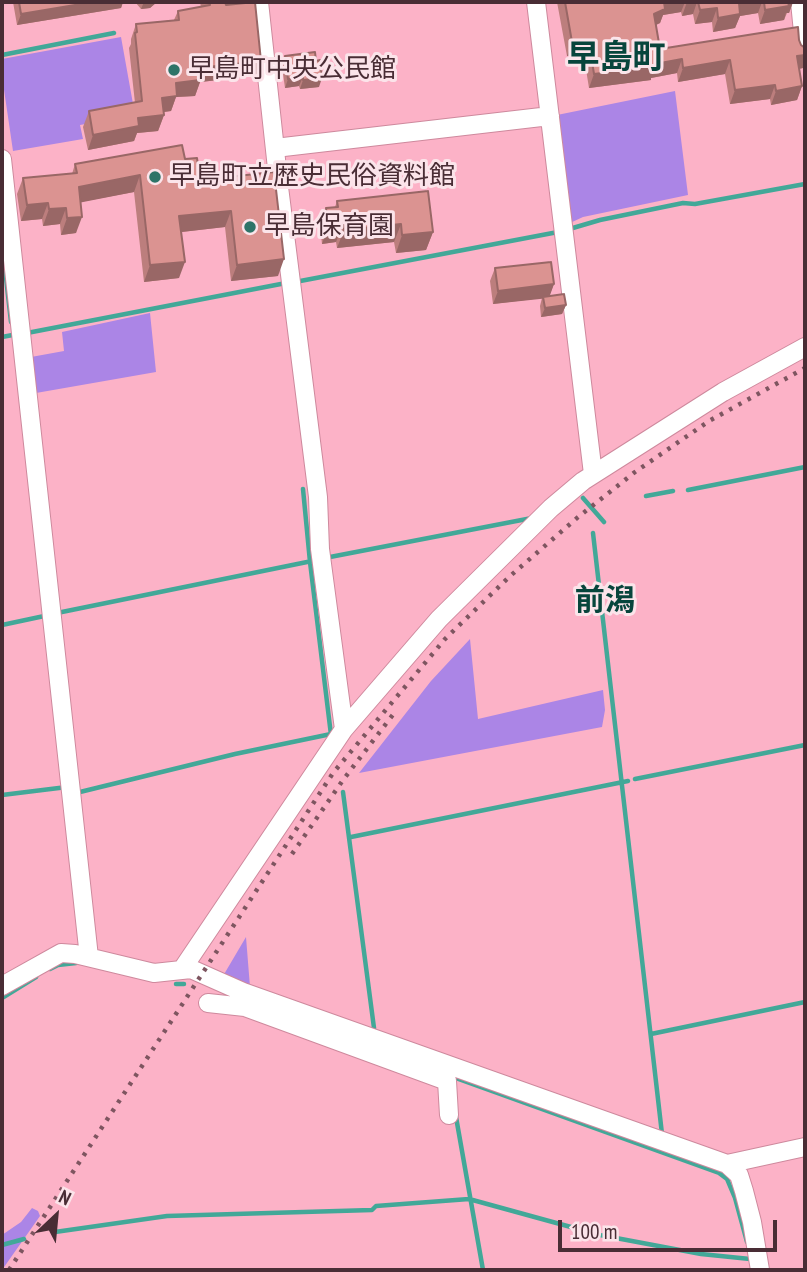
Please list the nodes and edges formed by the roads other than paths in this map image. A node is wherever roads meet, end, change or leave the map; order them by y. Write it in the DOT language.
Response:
graph roads {
  1 [pos="259,2"];
  2 [pos="536,2"];
  3 [pos="800,2"];
  4 [pos="805,52"];
  5 [pos="550,116"];
  6 [pos="275,148"];
  7 [pos="2,159"];
  8 [pos="805,347"];
  9 [pos="588,477"];
  10 [pos="344,729"];
  11 [pos="89,957"];
  12 [pos="183,968"];
  13 [pos="2,986"];
  14 [pos="247,1000"];
  15 [pos="208,1003"];
  16 [pos="445,1073"];
  17 [pos="449,1115"];
  18 [pos="805,1147"];
  19 [pos="727,1164"];
  20 [pos="760,1270"];
  1 -- 6 [label="street"];
  2 -- 5 [label="street"];
  3 -- 4 [label="street"];
  5 -- 6 [label="street"];
  5 -- 9 [label="street"];
  6 -- 10 [label="street"];
  7 -- 11 [label="street"];
  8 -- 9 [label="street"];
  9 -- 10 [label="street"];
  10 -- 12 [label="street"];
  11 -- 12 [label="street"];
  11 -- 13 [label="street"];
  12 -- 14 [label="street"];
  14 -- 15 [label="street"];
  14 -- 16 [label="street"];
  16 -- 17 [label="street"];
  16 -- 19 [label="street"];
  18 -- 19 [label="street"];
  19 -- 20 [label="street"];
}
